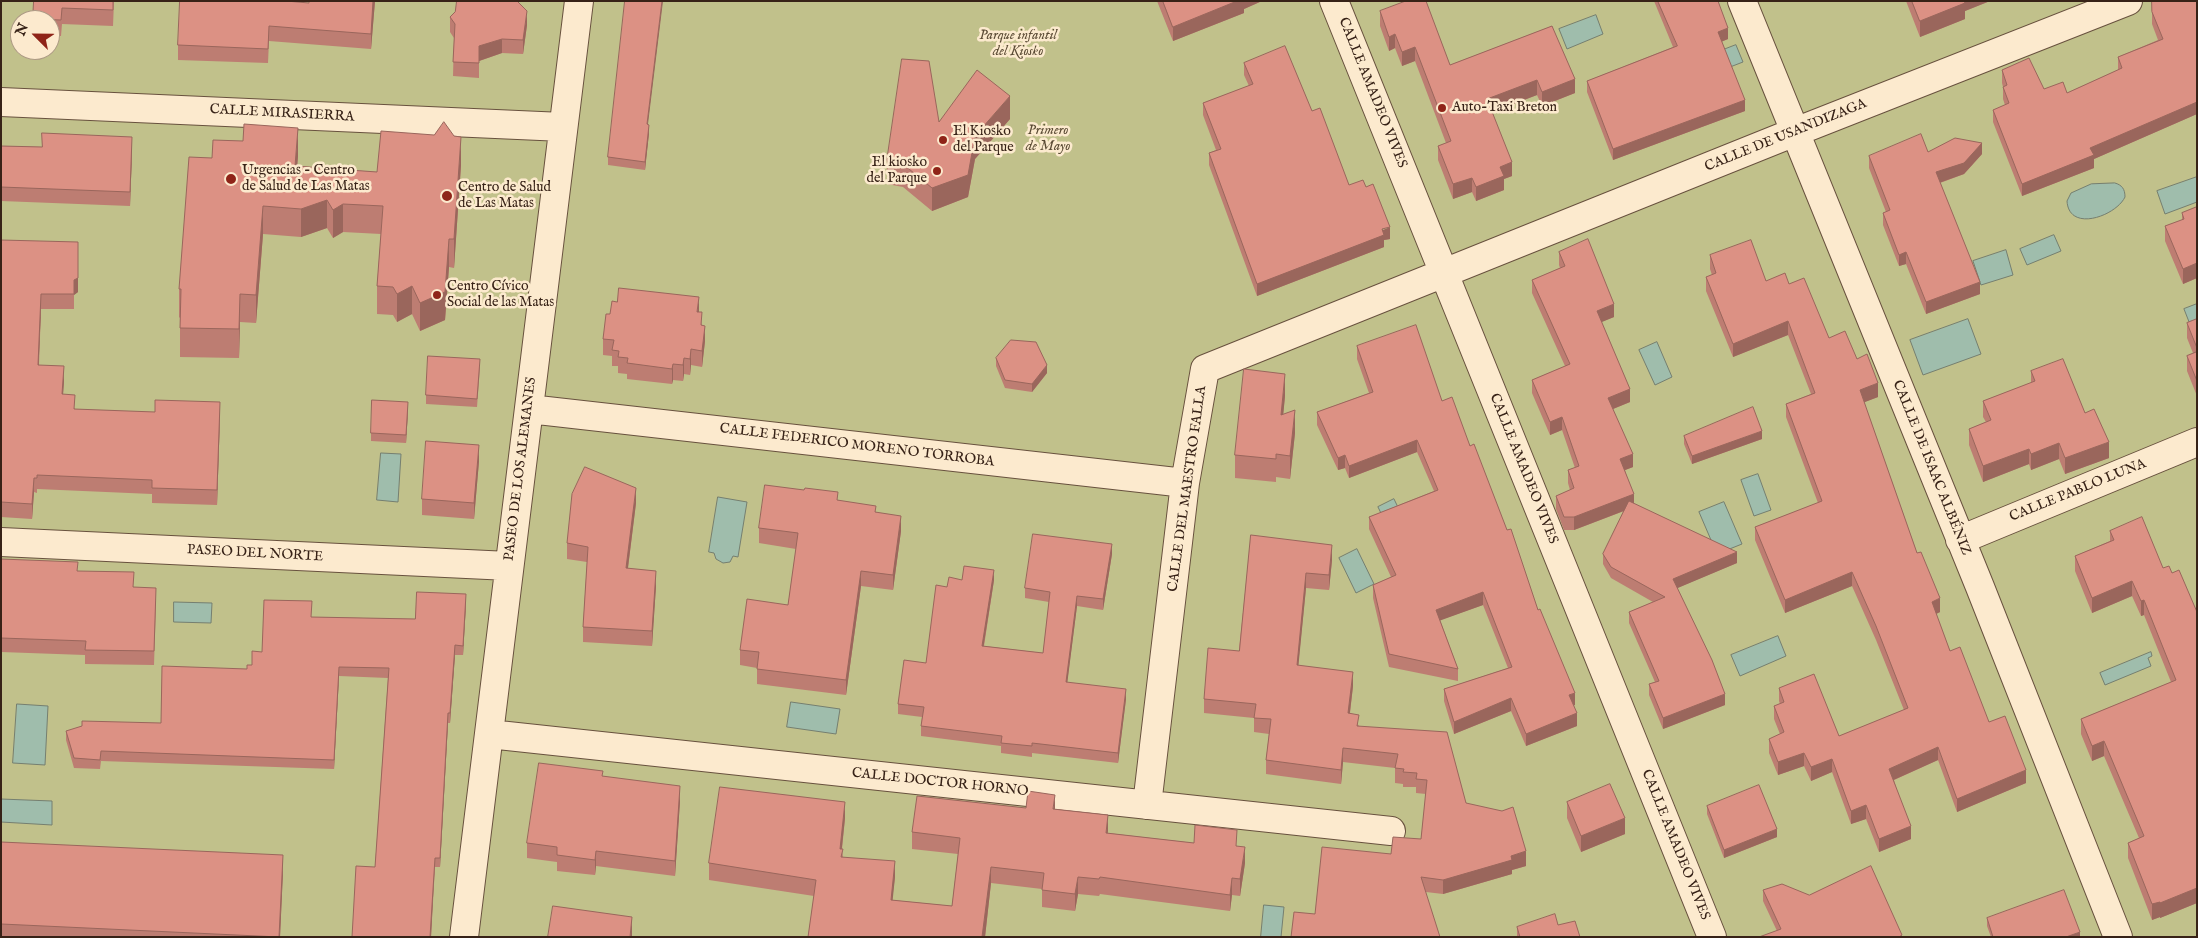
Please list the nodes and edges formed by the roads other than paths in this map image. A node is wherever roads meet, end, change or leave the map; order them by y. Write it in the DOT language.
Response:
graph roads {
  1 [pos="579,1"];
  2 [pos="1334,1"];
  3 [pos="1742,1"];
  4 [pos="2128,1"];
  5 [pos="1,102"];
  6 [pos="563,127"];
  7 [pos="1794,133"];
  8 [pos="1444,274"];
  9 [pos="529,409"];
  10 [pos="2197,442"];
  11 [pos="1186,483"];
  12 [pos="1960,540"];
  13 [pos="1,542"];
  14 [pos="509,566"];
  15 [pos="489,734"];
  16 [pos="1147,805"];
  17 [pos="1391,831"];
  18 [pos="464,937"];
  19 [pos="1712,937"];
  20 [pos="2118,937"];
  1 -- 6 [label="street, PASEO DE LOS ALEMANES"];
  2 -- 8 [label="street, CALLE AMADEO VIVES"];
  3 -- 7 [label="street, CALLE DE ISAAC ALBÉNIZ"];
  4 -- 7 [label="street, CALLE DE USANDIZAGA"];
  5 -- 6 [label="street, CALLE MIRASIERRA"];
  6 -- 9 [label="street, PASEO DE LOS ALEMANES"];
  7 -- 8 [label="street, CALLE DE USANDIZAGA"];
  7 -- 12 [label="street, CALLE DE ISAAC ALBÉNIZ"];
  8 -- 11 [label="street, CALLE DEL MAESTRO FALLA"];
  8 -- 19 [label="street, CALLE AMADEO VIVES"];
  9 -- 11 [label="street, CALLE FEDERICO MORENO TORROBA"];
  9 -- 14 [label="street, PASEO DE LOS ALEMANES"];
  10 -- 12 [label="street, CALLE PABLO LUNA"];
  11 -- 16 [label="street, CALLE DEL MAESTRO FALLA"];
  12 -- 20 [label="street, CALLE DE ISAAC ALBÉNIZ"];
  13 -- 14 [label="street, PASEO DEL NORTE"];
  14 -- 15 [label="street, PASEO DE LOS ALEMANES"];
  15 -- 16 [label="street, CALLE DOCTOR HORNO"];
  15 -- 18 [label="street, PASEO DE LOS ALEMANES"];
  16 -- 17 [label="street, CALLE DOCTOR HORNO"];
}
